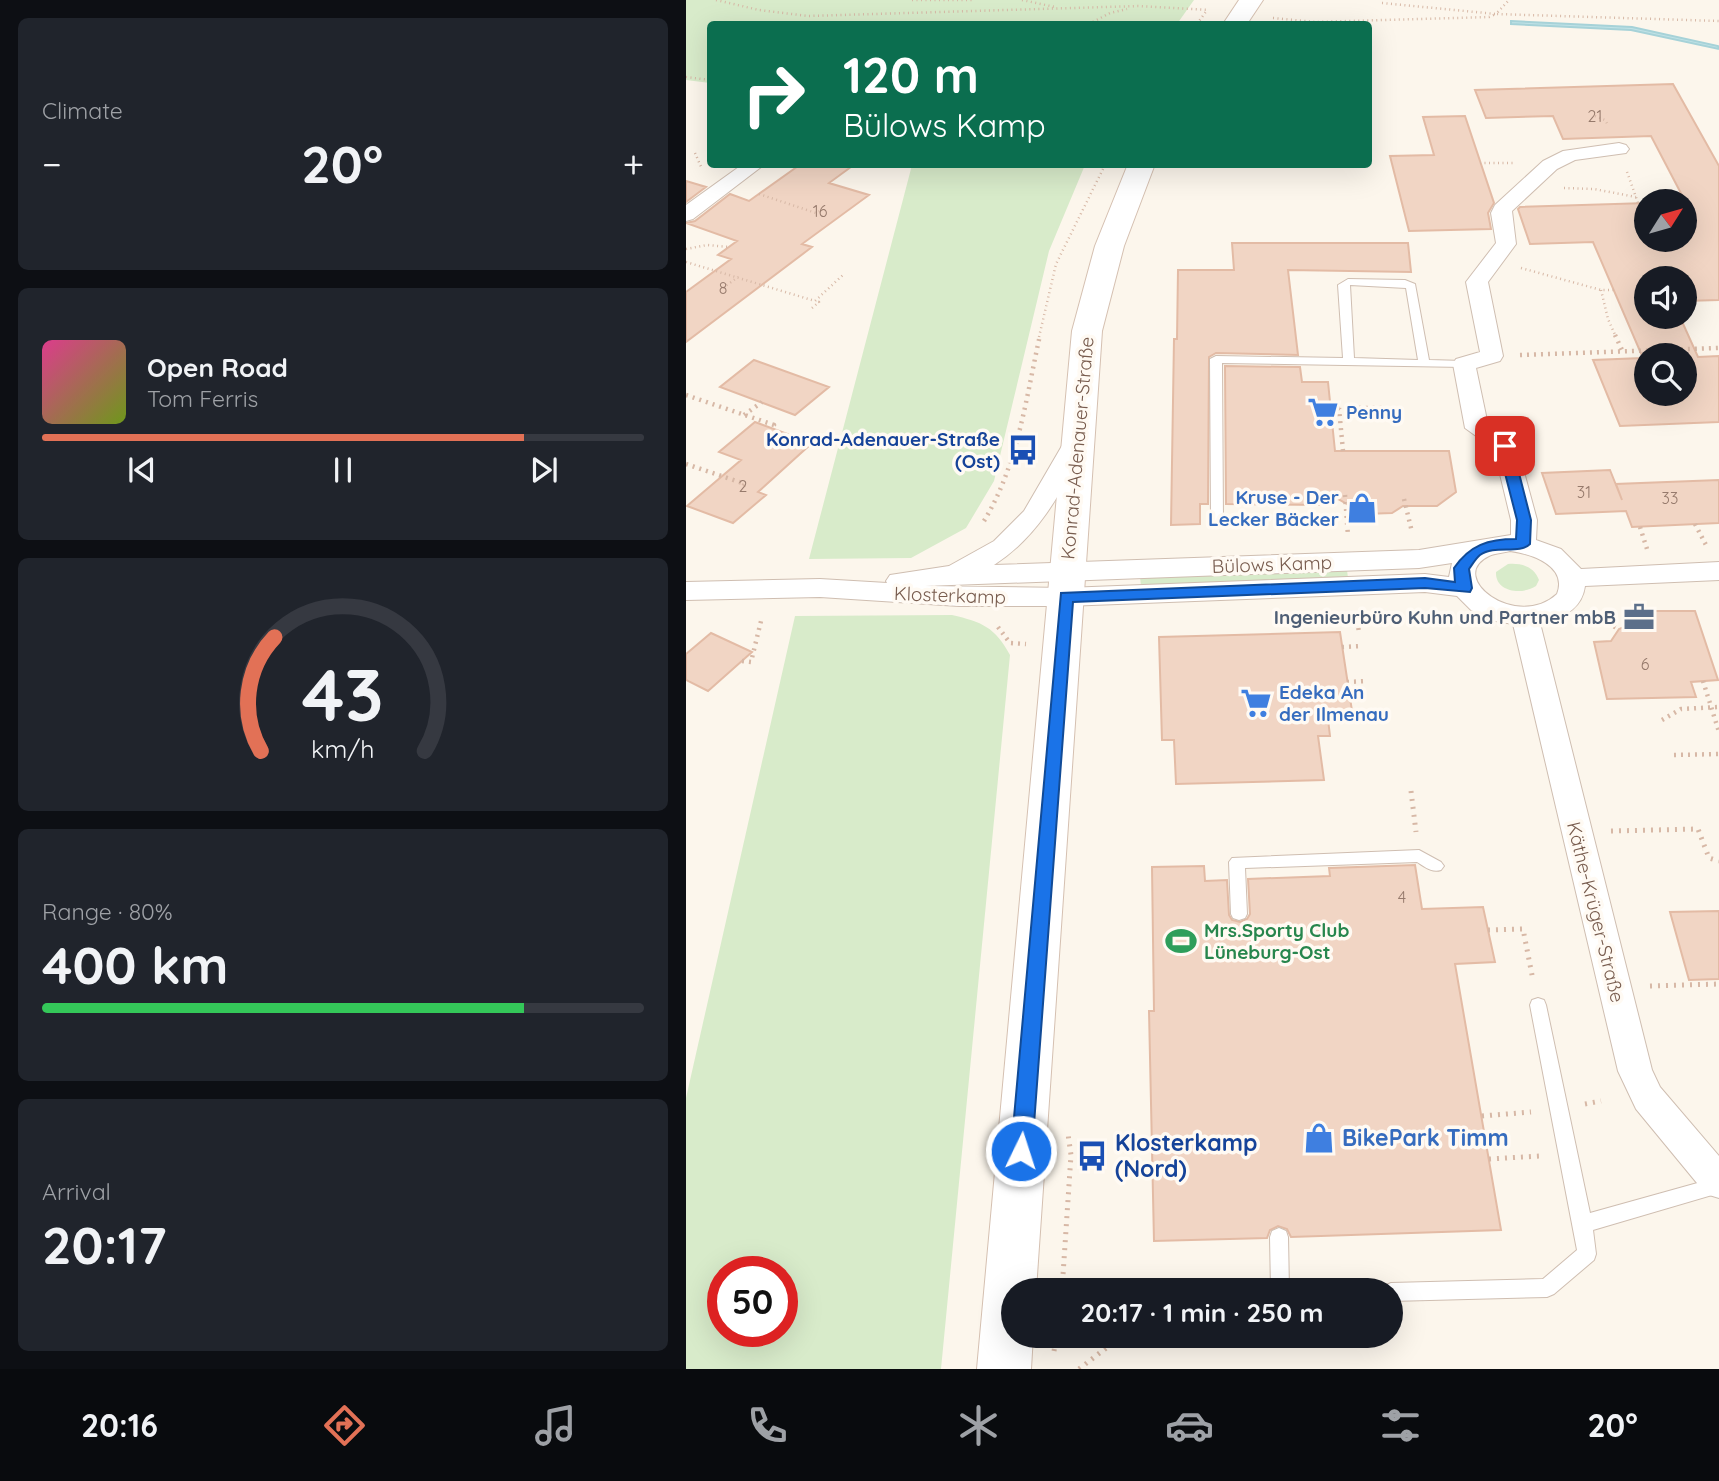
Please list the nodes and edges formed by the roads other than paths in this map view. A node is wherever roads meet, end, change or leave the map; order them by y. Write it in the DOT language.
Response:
graph roads {
  1 [pos="1619,149"];
  2 [pos="751,168"];
  3 [pos="1140,168"];
  4 [pos="686,215"];
  5 [pos="1349,362"];
  6 [pos="1424,363"];
  7 [pos="1464,364"];
  8 [pos="1078,437"];
  9 [pos="1217,522"];
  10 [pos="1523,544"];
  11 [pos="1476,551"];
  12 [pos="1719,571"];
  13 [pos="942,575"];
  14 [pos="1572,578"];
  15 [pos="1067,584"];
  16 [pos="1464,588"];
  17 [pos="835,590"];
  18 [pos="686,592"];
  19 [pos="1525,617"];
  20 [pos="1436,866"];
  21 [pos="1240,914"];
  22 [pos="1538,1004"];
  23 [pos="1719,1184"];
  24 [pos="1583,1224"];
  25 [pos="1279,1237"];
  26 [pos="1280,1278"];
  27 [pos="1403,1292"];
  28 [pos="1004,1369"];
  1 -- 7 [label="street"];
  2 -- 4 [label="street"];
  3 -- 8 [label="main road, Konrad-Adenauer-Straße"];
  5 -- 6 [label="lane"];
  5 -- 6 [label="lane"];
  5 -- 9 [label="lane"];
  6 -- 7 [label="lane"];
  7 -- 10 [label="street"];
  8 -- 13 [label="street, Klosterkamp"];
  8 -- 15 [label="main road, Konrad-Adenauer-Straße"];
  10 -- 11 [label="street, Bülows Kamp"];
  10 -- 14 [label="street, Bülows Kamp"];
  11 -- 15 [label="street, Bülows Kamp"];
  11 -- 16 [label="street"];
  12 -- 14 [label="street"];
  13 -- 15 [label="street, Klosterkamp"];
  13 -- 17 [label="street, Klosterkamp"];
  14 -- 19 [label="street"];
  15 -- 16 [label="street, Bülows Kamp"];
  15 -- 17 [label="street, Klosterkamp"];
  15 -- 28 [label="main road, Konrad-Adenauer-Straße"];
  16 -- 19 [label="street"];
  17 -- 18 [label="street, Klosterkamp"];
  19 -- 23 [label="street, Käthe-Krüger-Straße"];
  20 -- 21 [label="lane"];
  22 -- 24 [label="lane"];
  23 -- 24 [label="lane"];
  24 -- 27 [label="lane"];
  25 -- 26 [label="lane"];
}
